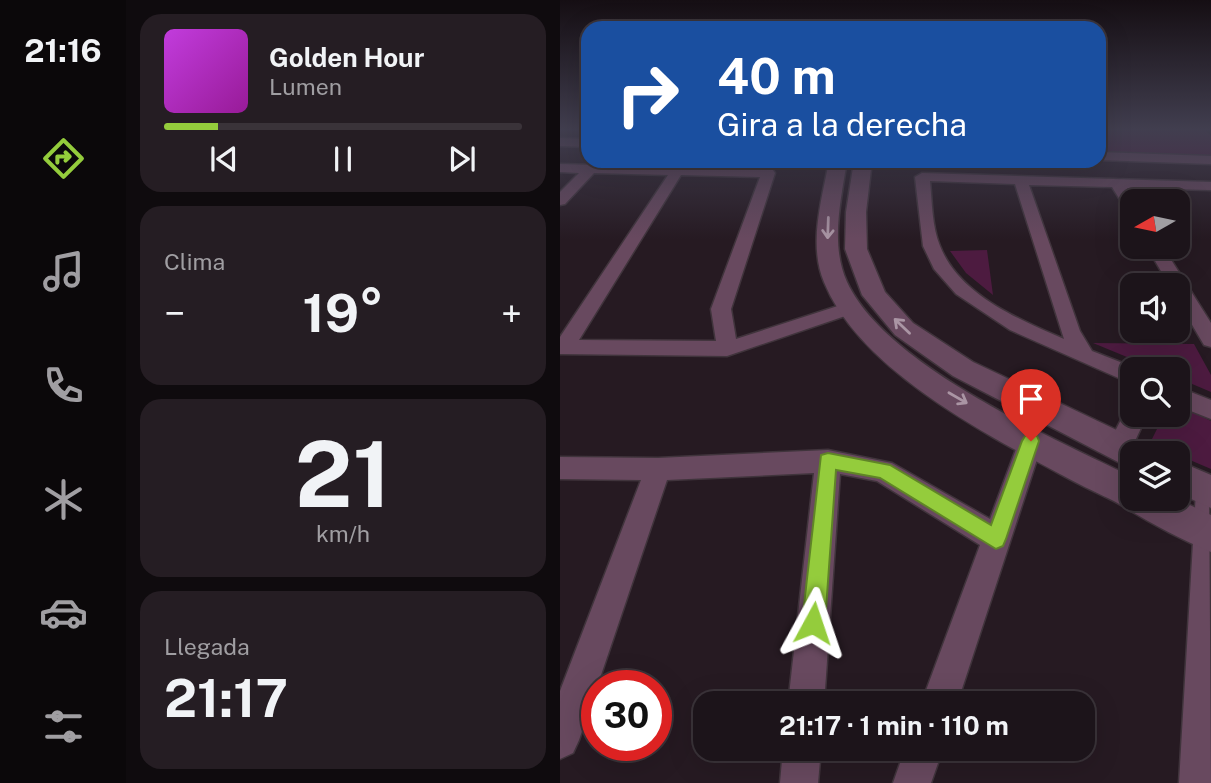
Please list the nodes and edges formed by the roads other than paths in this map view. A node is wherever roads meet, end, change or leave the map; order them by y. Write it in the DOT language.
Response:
graph roads {
  1 [pos="560,168"];
  2 [pos="591,168"];
  3 [pos="837,168"];
  4 [pos="862,168"];
  5 [pos="677,170"];
  6 [pos="1021,181"];
  7 [pos="1117,183"];
  8 [pos="1211,186"];
  9 [pos="1121,189"];
  10 [pos="560,201"];
  11 [pos="1162,259"];
  12 [pos="848,309"];
  13 [pos="1211,340"];
  14 [pos="562,347"];
  15 [pos="727,349"];
  16 [pos="1083,354"];
  17 [pos="1120,371"];
  18 [pos="1190,401"];
  19 [pos="1211,410"];
  20 [pos="1031,441"];
  21 [pos="1120,447"];
  22 [pos="828,461"];
  23 [pos="560,468"];
  24 [pos="658,469"];
  25 [pos="1190,481"];
  26 [pos="1120,488"];
  27 [pos="1210,491"];
  28 [pos="1165,511"];
  29 [pos="1209,533"];
  30 [pos="996,539"];
  31 [pos="807,691"];
  32 [pos="943,691"];
  33 [pos="560,740"];
  34 [pos="801,761"];
  35 [pos="920,761"];
  36 [pos="799,783"];
  37 [pos="912,783"];
  38 [pos="1198,783"];
  1 -- 2 [label="street"];
  2 -- 5 [label="street"];
  2 -- 10 [label="street"];
  3 -- 12 [label="street, one-way"];
  21 -- 4 [label="street, one-way"];
  5 -- 14 [label="street"];
  5 -- 15 [label="street"];
  6 -- 7 [label="street"];
  6 -- 16 [label="street"];
  6 -- 16 [label="street"];
  7 -- 8 [label="street"];
  7 -- 9 [label="street"];
  11 -- 13 [label="street"];
  12 -- 15 [label="street"];
  12 -- 20 [label="street, one-way"];
  14 -- 15 [label="street"];
  16 -- 17 [label="street"];
  18 -- 19 [label="street"];
  20 -- 26 [label="street"];
  20 -- 30 [label="street"];
  22 -- 24 [label="street"];
  22 -- 30 [label="street"];
  22 -- 31 [label="street"];
  23 -- 24 [label="street"];
  24 -- 33 [label="street"];
  25 -- 27 [label="street"];
  27 -- 29 [label="street"];
  28 -- 29 [label="street"];
  29 -- 38 [label="street"];
  30 -- 32 [label="street"];
  34 -- 36 [label="street"];
  35 -- 37 [label="street"];
}
